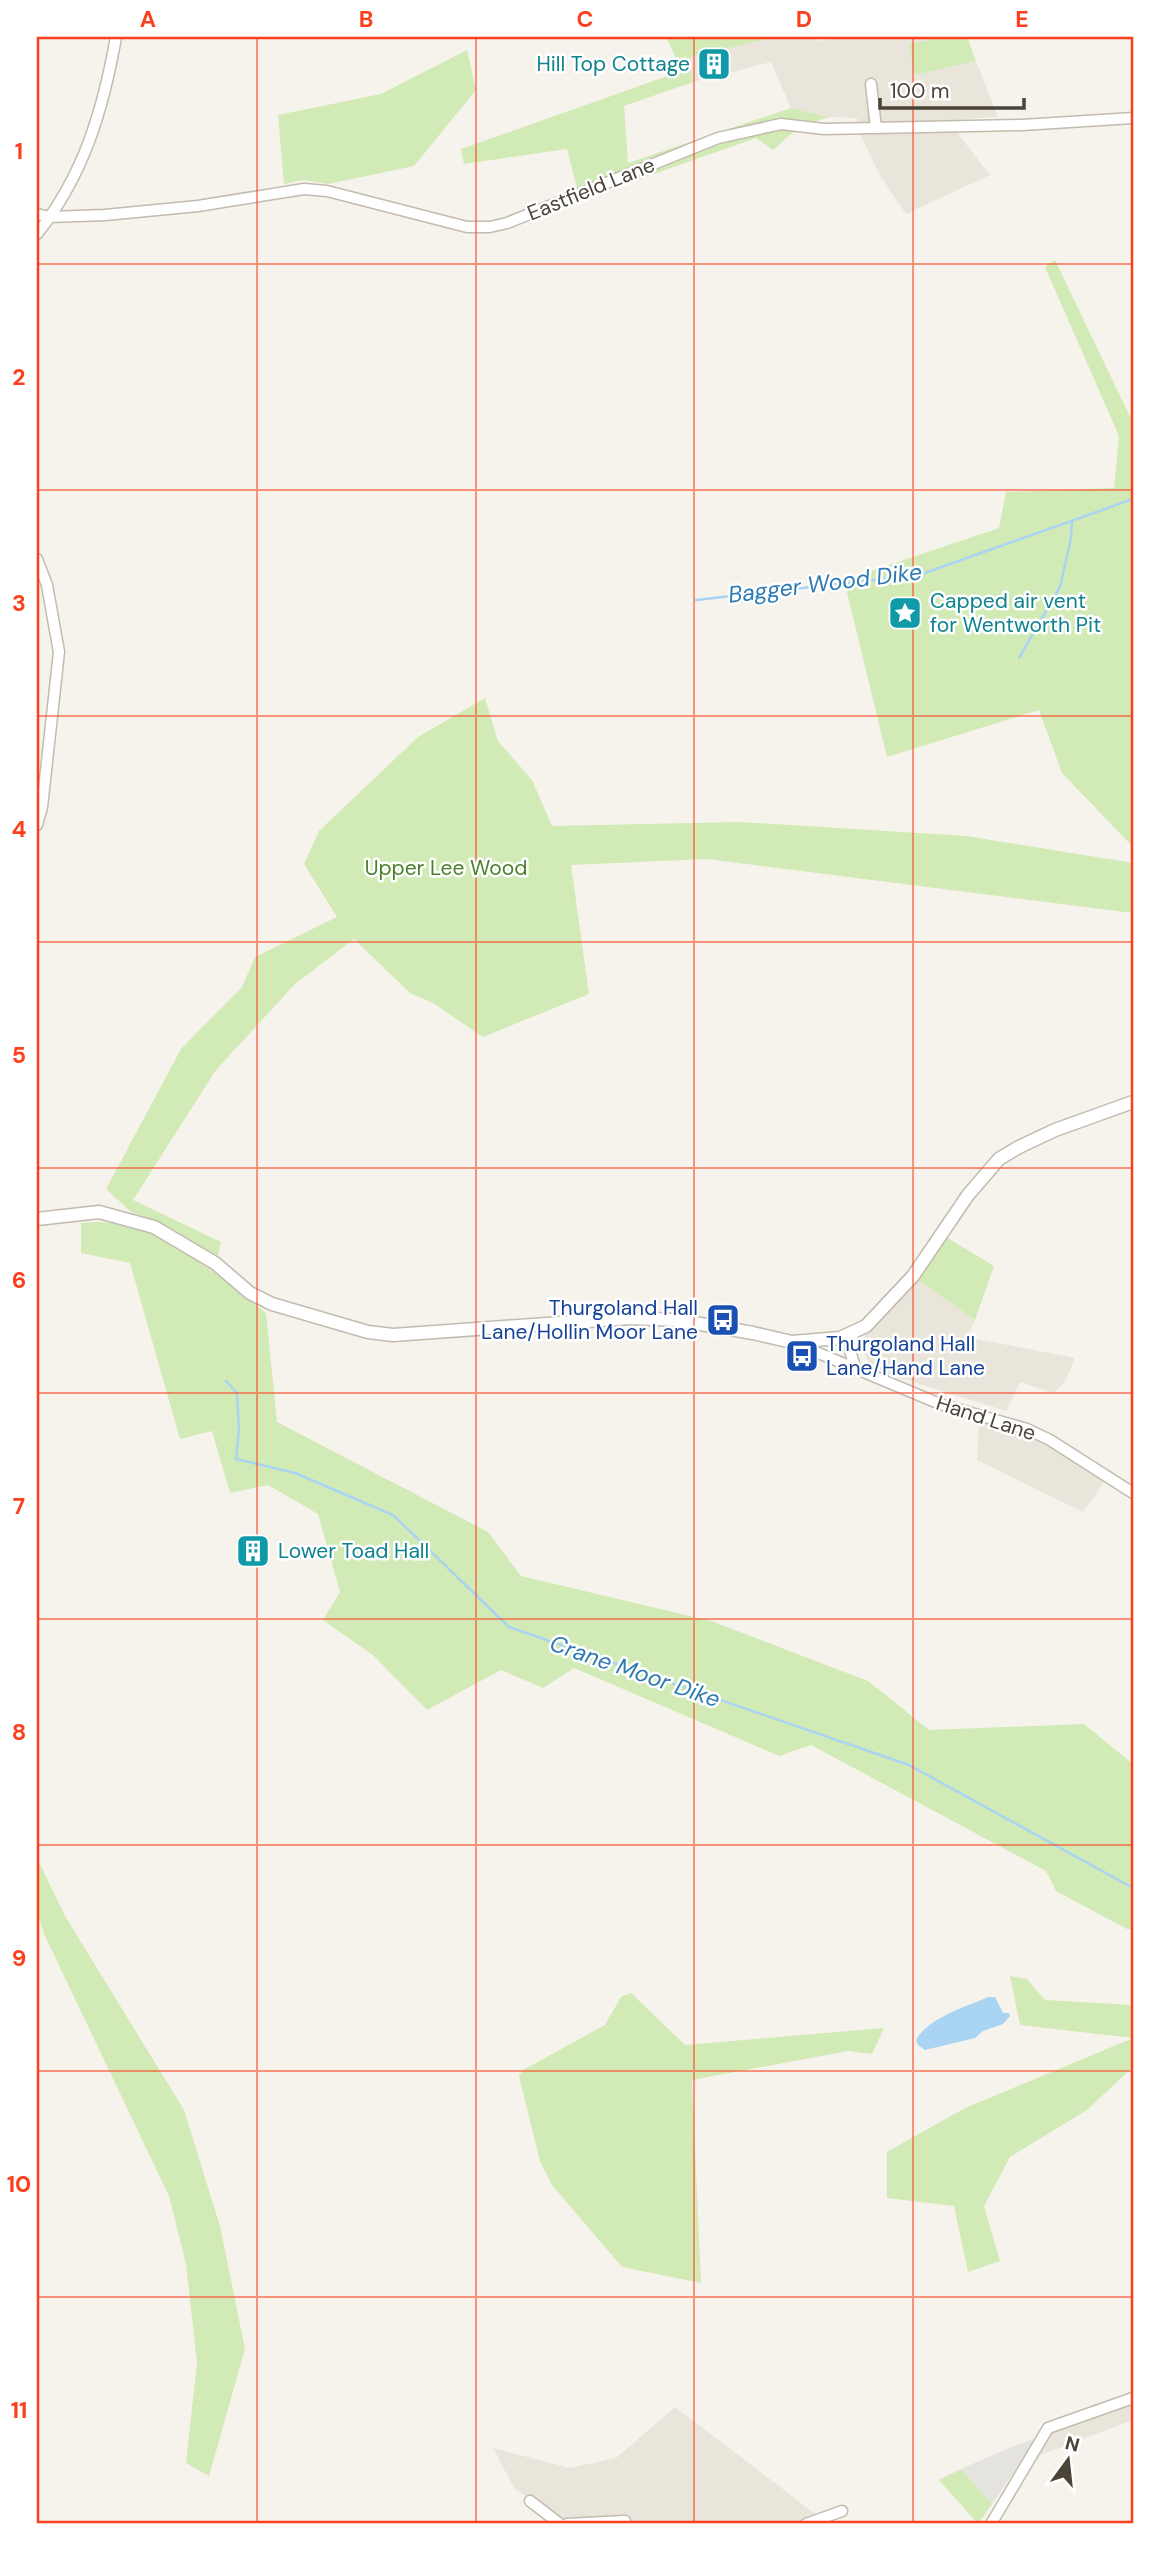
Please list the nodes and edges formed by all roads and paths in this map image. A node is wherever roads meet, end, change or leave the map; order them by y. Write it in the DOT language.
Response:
graph roads {
  1 [pos="116,37"];
  2 [pos="871,84"];
  3 [pos="1133,118"];
  4 [pos="876,128"];
  5 [pos="37,214"];
  6 [pos="50,217"];
  7 [pos="37,234"];
  8 [pos="37,559"];
  9 [pos="37,825"];
  10 [pos="1133,1102"];
  11 [pos="37,1219"];
  12 [pos="853,1332"];
  13 [pos="792,1342"];
  14 [pos="856,1370"];
  15 [pos="1133,1493"];
  16 [pos="1133,2398"];
  17 [pos="530,2501"];
  18 [pos="842,2511"];
  19 [pos="625,2521"];
  20 [pos="560,2524"];
  21 [pos="567,2524"];
  22 [pos="806,2524"];
  23 [pos="991,2524"];
  1 -- 6 [label="street"];
  2 -- 4 [label="street"];
  3 -- 4 [label="street, Eastfield Lane"];
  4 -- 6 [label="street, Eastfield Lane"];
  5 -- 6 [label="street, Eastfield Lane"];
  6 -- 7 [label="street"];
  8 -- 9 [label="street"];
  10 -- 12 [label="street"];
  11 -- 13 [label="street"];
  12 -- 13 [label="street"];
  12 -- 14 [label="street"];
  13 -- 14 [label="street, Hand Lane"];
  14 -- 15 [label="street, Hand Lane"];
  16 -- 23 [label="street"];
  17 -- 20 [label="street"];
  18 -- 22 [label="street"];
  19 -- 21 [label="street"];
}
